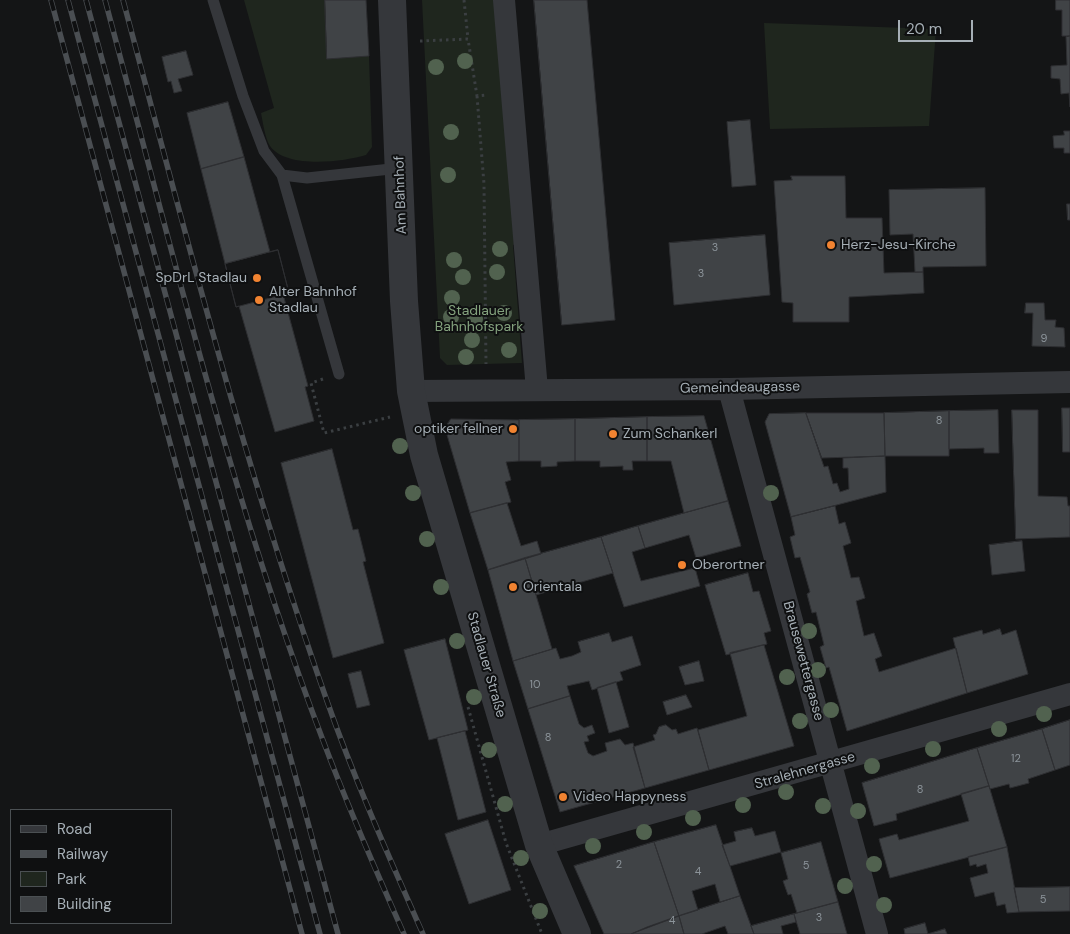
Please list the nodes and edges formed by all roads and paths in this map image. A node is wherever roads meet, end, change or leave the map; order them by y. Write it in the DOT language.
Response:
graph roads {
  1 [pos="213,0"];
  2 [pos="392,0"];
  3 [pos="464,0"];
  4 [pos="504,0"];
  5 [pos="468,39"];
  6 [pos="420,41"];
  7 [pos="512,93"];
  8 [pos="477,96"];
  9 [pos="400,168"];
  10 [pos="282,175"];
  11 [pos="486,364"];
  12 [pos="339,374"];
  13 [pos="1070,382"];
  14 [pos="728,389"];
  15 [pos="537,390"];
  16 [pos="411,391"];
  17 [pos="391,417"];
  18 [pos="1070,694"];
  19 [pos="830,764"];
  20 [pos="539,845"];
  21 [pos="578,934"];
  22 [pos="877,934"];
  1 -- 10 [label="lane"];
  2 -- 9 [label="street, Am Bahnhof"];
  3 -- 5 [label="path"];
  4 -- 7 [label="street"];
  5 -- 6 [label="path"];
  5 -- 8 [label="path"];
  7 -- 8 [label="path"];
  7 -- 15 [label="street"];
  8 -- 11 [label="path"];
  9 -- 10 [label="lane"];
  9 -- 16 [label="street, Am Bahnhof"];
  10 -- 12 [label="lane"];
  12 -- 17 [label="path"];
  13 -- 14 [label="street, Gemeindeaugasse"];
  14 -- 15 [label="street, Gemeindeaugasse"];
  14 -- 19 [label="street, Brausewettergasse"];
  15 -- 16 [label="street, Gemeindeaugasse"];
  16 -- 20 [label="street, Stadlauer Straße"];
  18 -- 19 [label="street, Stralehnergasse"];
  19 -- 20 [label="street, Stralehnergasse"];
  19 -- 22 [label="street, Brausewettergasse"];
  20 -- 21 [label="street, Stadlauer Straße"];
}
